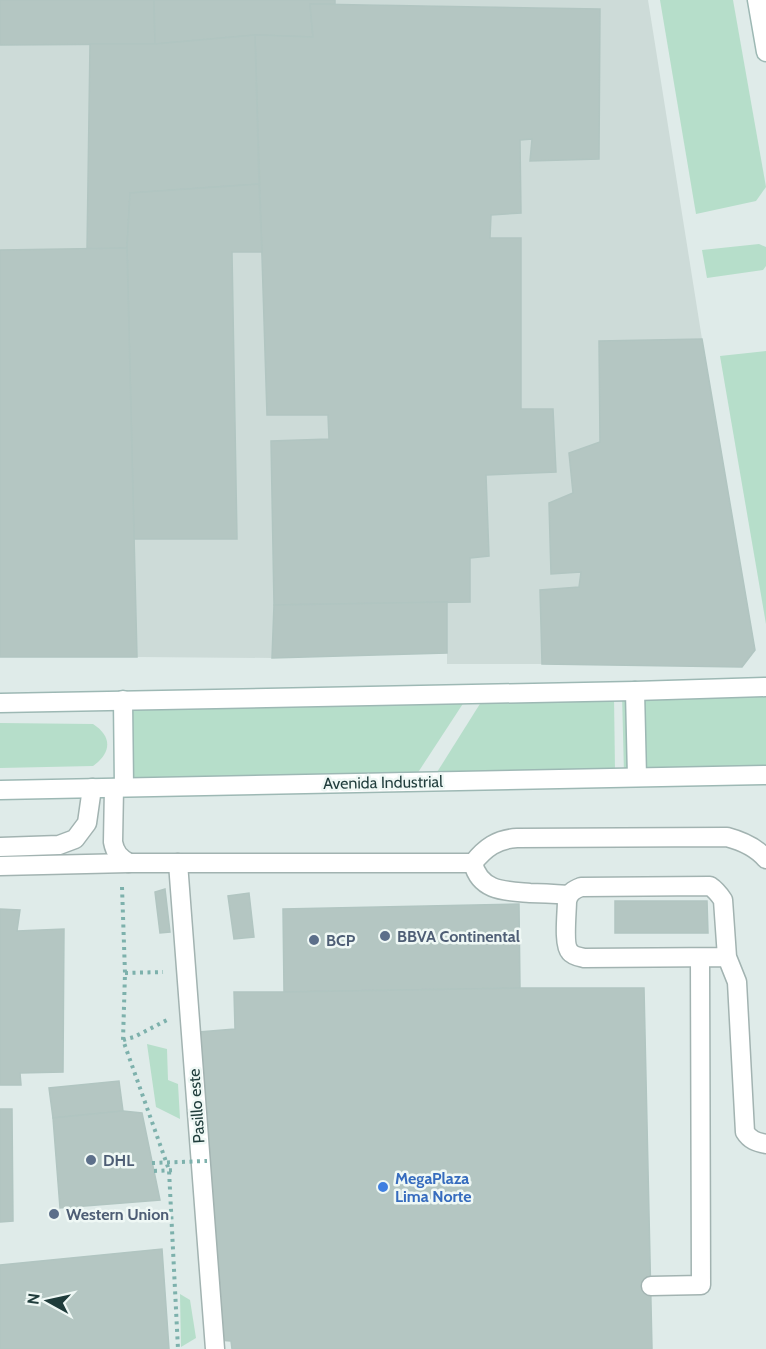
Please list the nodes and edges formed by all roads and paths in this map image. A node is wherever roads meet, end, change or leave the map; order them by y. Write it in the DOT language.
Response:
graph roads {
  1 [pos="757,0"];
  2 [pos="766,52"];
  3 [pos="766,687"];
  4 [pos="635,691"];
  5 [pos="123,700"];
  6 [pos="0,703"];
  7 [pos="766,775"];
  8 [pos="637,777"];
  9 [pos="119,787"];
  10 [pos="92,788"];
  11 [pos="0,790"];
  12 [pos="0,847"];
  13 [pos="766,859"];
  14 [pos="129,863"];
  15 [pos="178,863"];
  16 [pos="474,863"];
  17 [pos="0,866"];
  18 [pos="122,884"];
  19 [pos="568,895"];
  20 [pos="726,957"];
  21 [pos="700,958"];
  22 [pos="186,972"];
  23 [pos="125,973"];
  24 [pos="189,1009"];
  25 [pos="123,1040"];
  26 [pos="766,1144"];
  27 [pos="207,1161"];
  28 [pos="152,1163"];
  29 [pos="651,1286"];
  30 [pos="178,1349"];
  31 [pos="215,1349"];
  1 -- 2 [label="main road"];
  3 -- 4 [label="main road"];
  4 -- 5 [label="main road"];
  4 -- 8 [label="main road"];
  5 -- 6 [label="main road"];
  5 -- 9 [label="main road"];
  7 -- 8 [label="main road, Avenida Industrial"];
  8 -- 9 [label="main road, Avenida Industrial"];
  9 -- 10 [label="main road, Avenida Industrial"];
  9 -- 14 [label="main road"];
  10 -- 11 [label="main road, Avenida Industrial"];
  10 -- 12 [label="main road"];
  13 -- 16 [label="main road"];
  14 -- 15 [label="main road"];
  14 -- 17 [label="main road"];
  15 -- 16 [label="main road"];
  15 -- 22 [label="main road, Pasillo este"];
  16 -- 19 [label="main road"];
  18 -- 23 [label="path"];
  19 -- 20 [label="main road"];
  19 -- 21 [label="main road"];
  20 -- 21 [label="main road"];
  20 -- 26 [label="main road"];
  21 -- 29 [label="main road"];
  22 -- 23 [label="path"];
  22 -- 24 [label="main road, Pasillo este"];
  23 -- 25 [label="path"];
  24 -- 25 [label="path"];
  24 -- 31 [label="main road, Pasillo este"];
  25 -- 30 [label="path"];
  27 -- 28 [label="path, bridge"];
}
